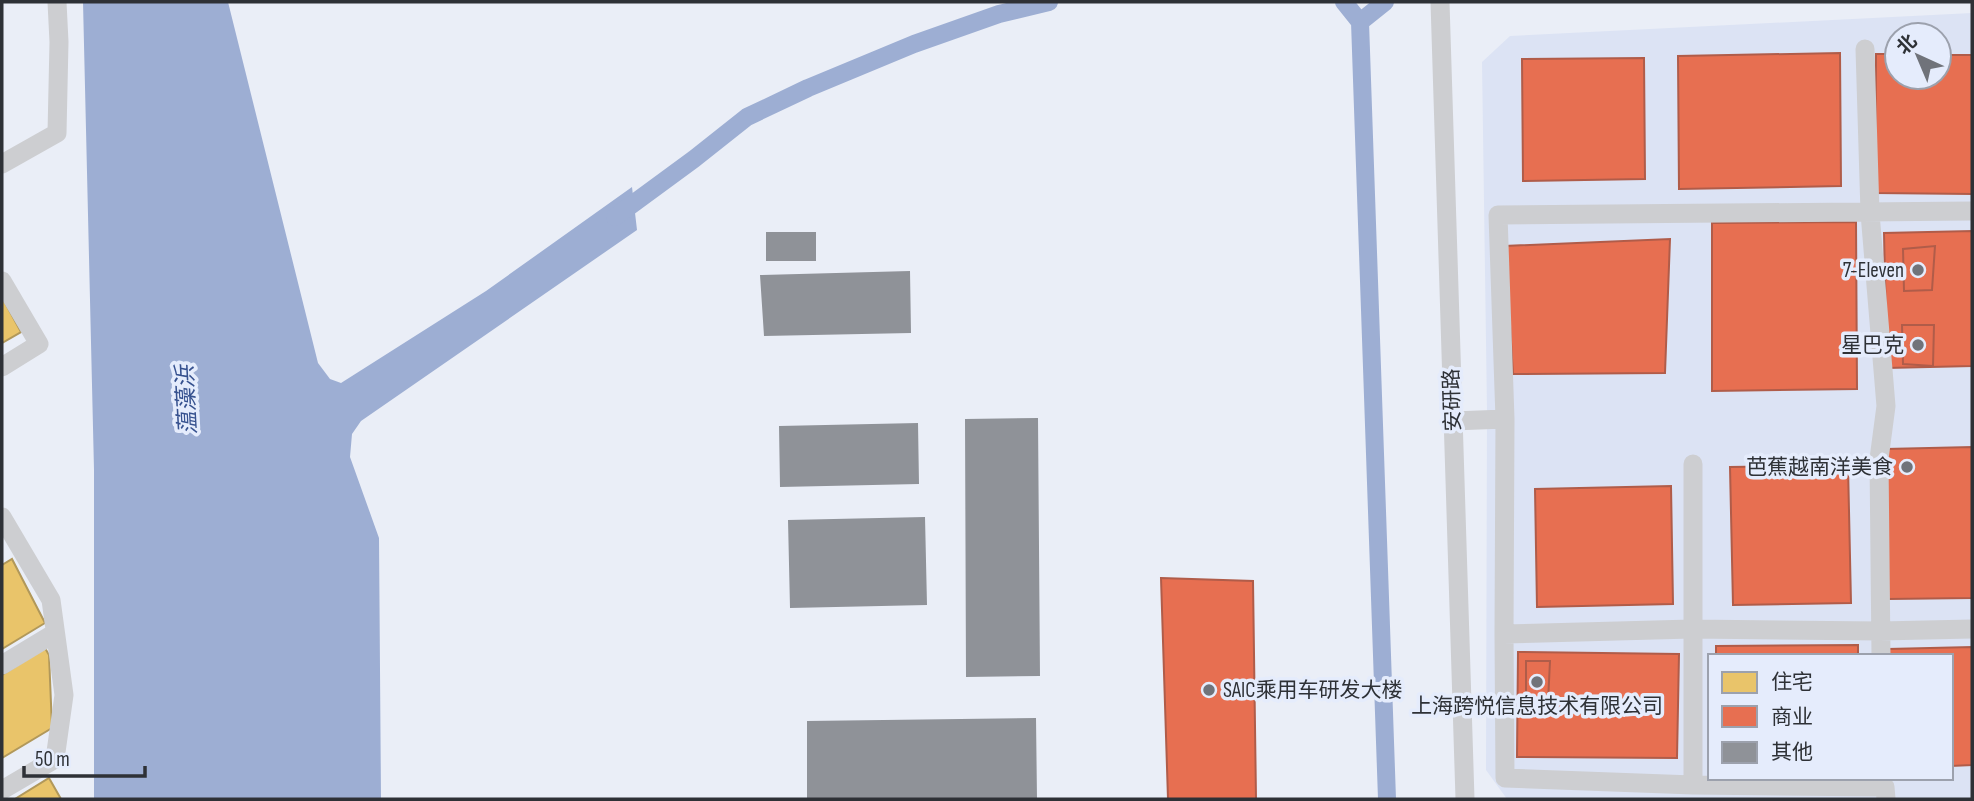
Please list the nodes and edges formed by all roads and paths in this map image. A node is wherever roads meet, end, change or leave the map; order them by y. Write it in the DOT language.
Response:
graph roads {
  1 [pos="57,2"];
  2 [pos="1440,7"];
  3 [pos="1865,49"];
  4 [pos="2,164"];
  5 [pos="1972,211"];
  6 [pos="1870,213"];
  7 [pos="2,281"];
  8 [pos="2,367"];
  9 [pos="1505,419"];
  10 [pos="1453,421"];
  11 [pos="1693,464"];
  12 [pos="2,517"];
  13 [pos="9,545"];
  14 [pos="1692,629"];
  15 [pos="1972,629"];
  16 [pos="1880,631"];
  17 [pos="55,633"];
  18 [pos="1504,634"];
  19 [pos="1881,654"];
  20 [pos="2,665"];
  21 [pos="1693,785"];
  22 [pos="1885,788"];
  23 [pos="2,790"];
  24 [pos="1465,799"];
  1 -- 4 [label="street"];
  2 -- 10 [label="street, 安研路"];
  3 -- 6 [label="street"];
  5 -- 6 [label="street"];
  6 -- 9 [label="street"];
  6 -- 16 [label="street"];
  7 -- 8 [label="street"];
  9 -- 10 [label="street"];
  9 -- 18 [label="street"];
  10 -- 24 [label="street, 安研路"];
  11 -- 14 [label="street"];
  12 -- 13 [label="street"];
  13 -- 17 [label="street"];
  14 -- 16 [label="street"];
  14 -- 18 [label="street"];
  14 -- 21 [label="street"];
  15 -- 16 [label="street"];
  16 -- 19 [label="street"];
  17 -- 20 [label="street"];
  17 -- 23 [label="street"];
  18 -- 21 [label="street"];
  21 -- 22 [label="street"];
}
